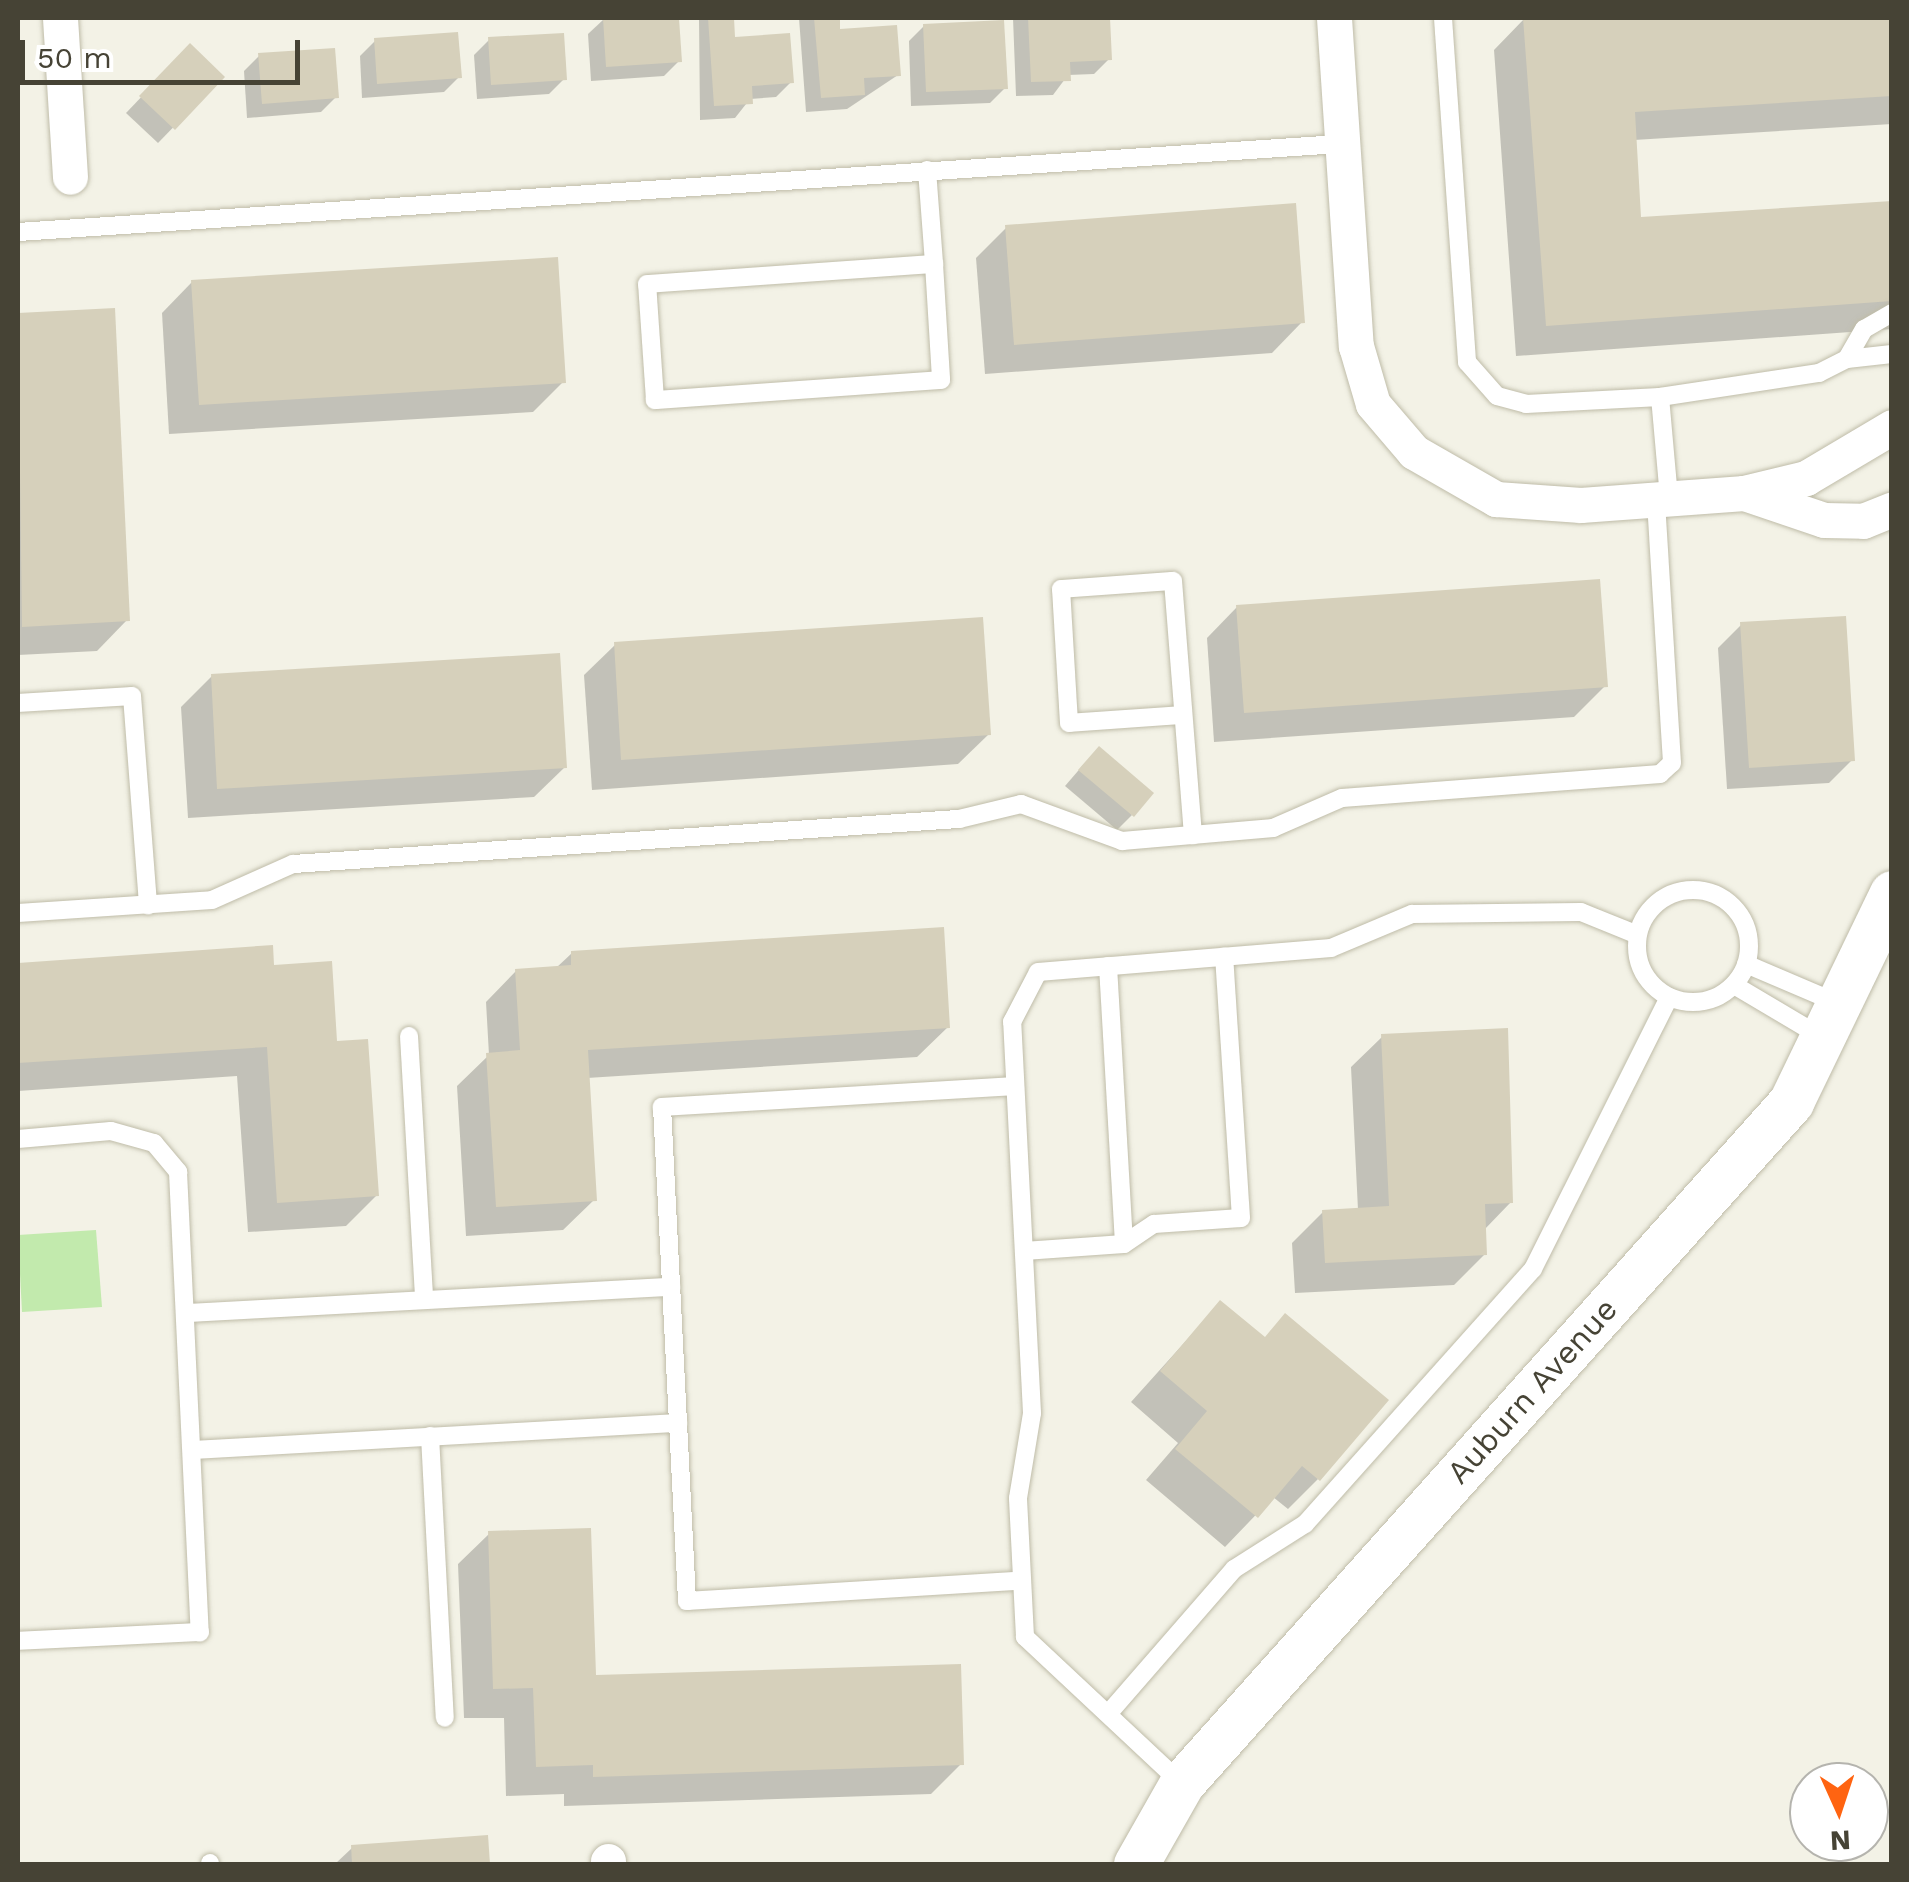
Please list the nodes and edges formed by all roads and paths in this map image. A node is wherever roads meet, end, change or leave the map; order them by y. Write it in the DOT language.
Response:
graph roads {
  1 [pos="60,18"];
  2 [pos="1334,18"];
  3 [pos="1443,18"];
  4 [pos="1341,144"];
  5 [pos="927,170"];
  6 [pos="70,177"];
  7 [pos="18,232"];
  8 [pos="934,264"];
  9 [pos="1892,313"];
  10 [pos="1892,354"];
  11 [pos="1847,359"];
  12 [pos="1660,396"];
  13 [pos="1892,427"];
  14 [pos="1744,493"];
  15 [pos="1662,499"];
  16 [pos="1892,509"];
  17 [pos="18,703"];
  18 [pos="1182,716"];
  19 [pos="1194,835"];
  20 [pos="1892,893"];
  21 [pos="148,905"];
  22 [pos="18,913"];
  23 [pos="1638,934"];
  24 [pos="1224,957"];
  25 [pos="1746,964"];
  26 [pos="1108,966"];
  27 [pos="1734,985"];
  28 [pos="1669,998"];
  29 [pos="1836,1023"];
  30 [pos="409,1036"];
  31 [pos="1015,1086"];
  32 [pos="18,1139"];
  33 [pos="1124,1244"];
  34 [pos="1024,1251"];
  35 [pos="671,1286"];
  36 [pos="424,1300"];
  37 [pos="188,1313"];
  38 [pos="678,1422"];
  39 [pos="430,1436"];
  40 [pos="193,1450"];
  41 [pos="1017,1581"];
  42 [pos="18,1641"];
  43 [pos="1108,1714"];
  44 [pos="445,1718"];
  45 [pos="1182,1783"];
  46 [pos="1136,1864"];
  1 -- 6 [label="street"];
  2 -- 4 [label="street"];
  3 -- 12 [label="lane"];
  4 -- 5 [label="lane"];
  4 -- 15 [label="street"];
  5 -- 7 [label="lane"];
  5 -- 8 [label="lane"];
  8 -- 8 [label="lane"];
  9 -- 11 [label="lane"];
  10 -- 11 [label="lane"];
  11 -- 12 [label="lane"];
  12 -- 15 [label="lane"];
  13 -- 14 [label="street"];
  14 -- 15 [label="street"];
  14 -- 16 [label="street"];
  15 -- 19 [label="lane"];
  17 -- 21 [label="lane"];
  18 -- 18 [label="lane"];
  18 -- 19 [label="lane"];
  19 -- 21 [label="lane"];
  20 -- 29 [label="street, Auburn Avenue"];
  21 -- 22 [label="lane"];
  23 -- 24 [label="lane"];
  23 -- 25 [label="lane"];
  23 -- 28 [label="lane"];
  24 -- 26 [label="lane"];
  24 -- 33 [label="lane"];
  25 -- 27 [label="lane"];
  25 -- 29 [label="lane"];
  26 -- 31 [label="lane"];
  26 -- 33 [label="lane"];
  27 -- 28 [label="lane"];
  27 -- 29 [label="lane"];
  28 -- 43 [label="lane"];
  29 -- 45 [label="street, Auburn Avenue"];
  30 -- 36 [label="lane"];
  31 -- 34 [label="lane"];
  31 -- 35 [label="lane"];
  32 -- 37 [label="lane"];
  33 -- 34 [label="lane"];
  34 -- 41 [label="lane"];
  35 -- 36 [label="lane"];
  35 -- 38 [label="lane"];
  36 -- 37 [label="lane"];
  37 -- 40 [label="lane"];
  38 -- 39 [label="lane"];
  38 -- 41 [label="lane"];
  39 -- 40 [label="lane"];
  39 -- 44 [label="lane"];
  40 -- 42 [label="lane"];
  41 -- 43 [label="lane"];
  43 -- 45 [label="lane"];
  45 -- 46 [label="street, Auburn Avenue"];
}
